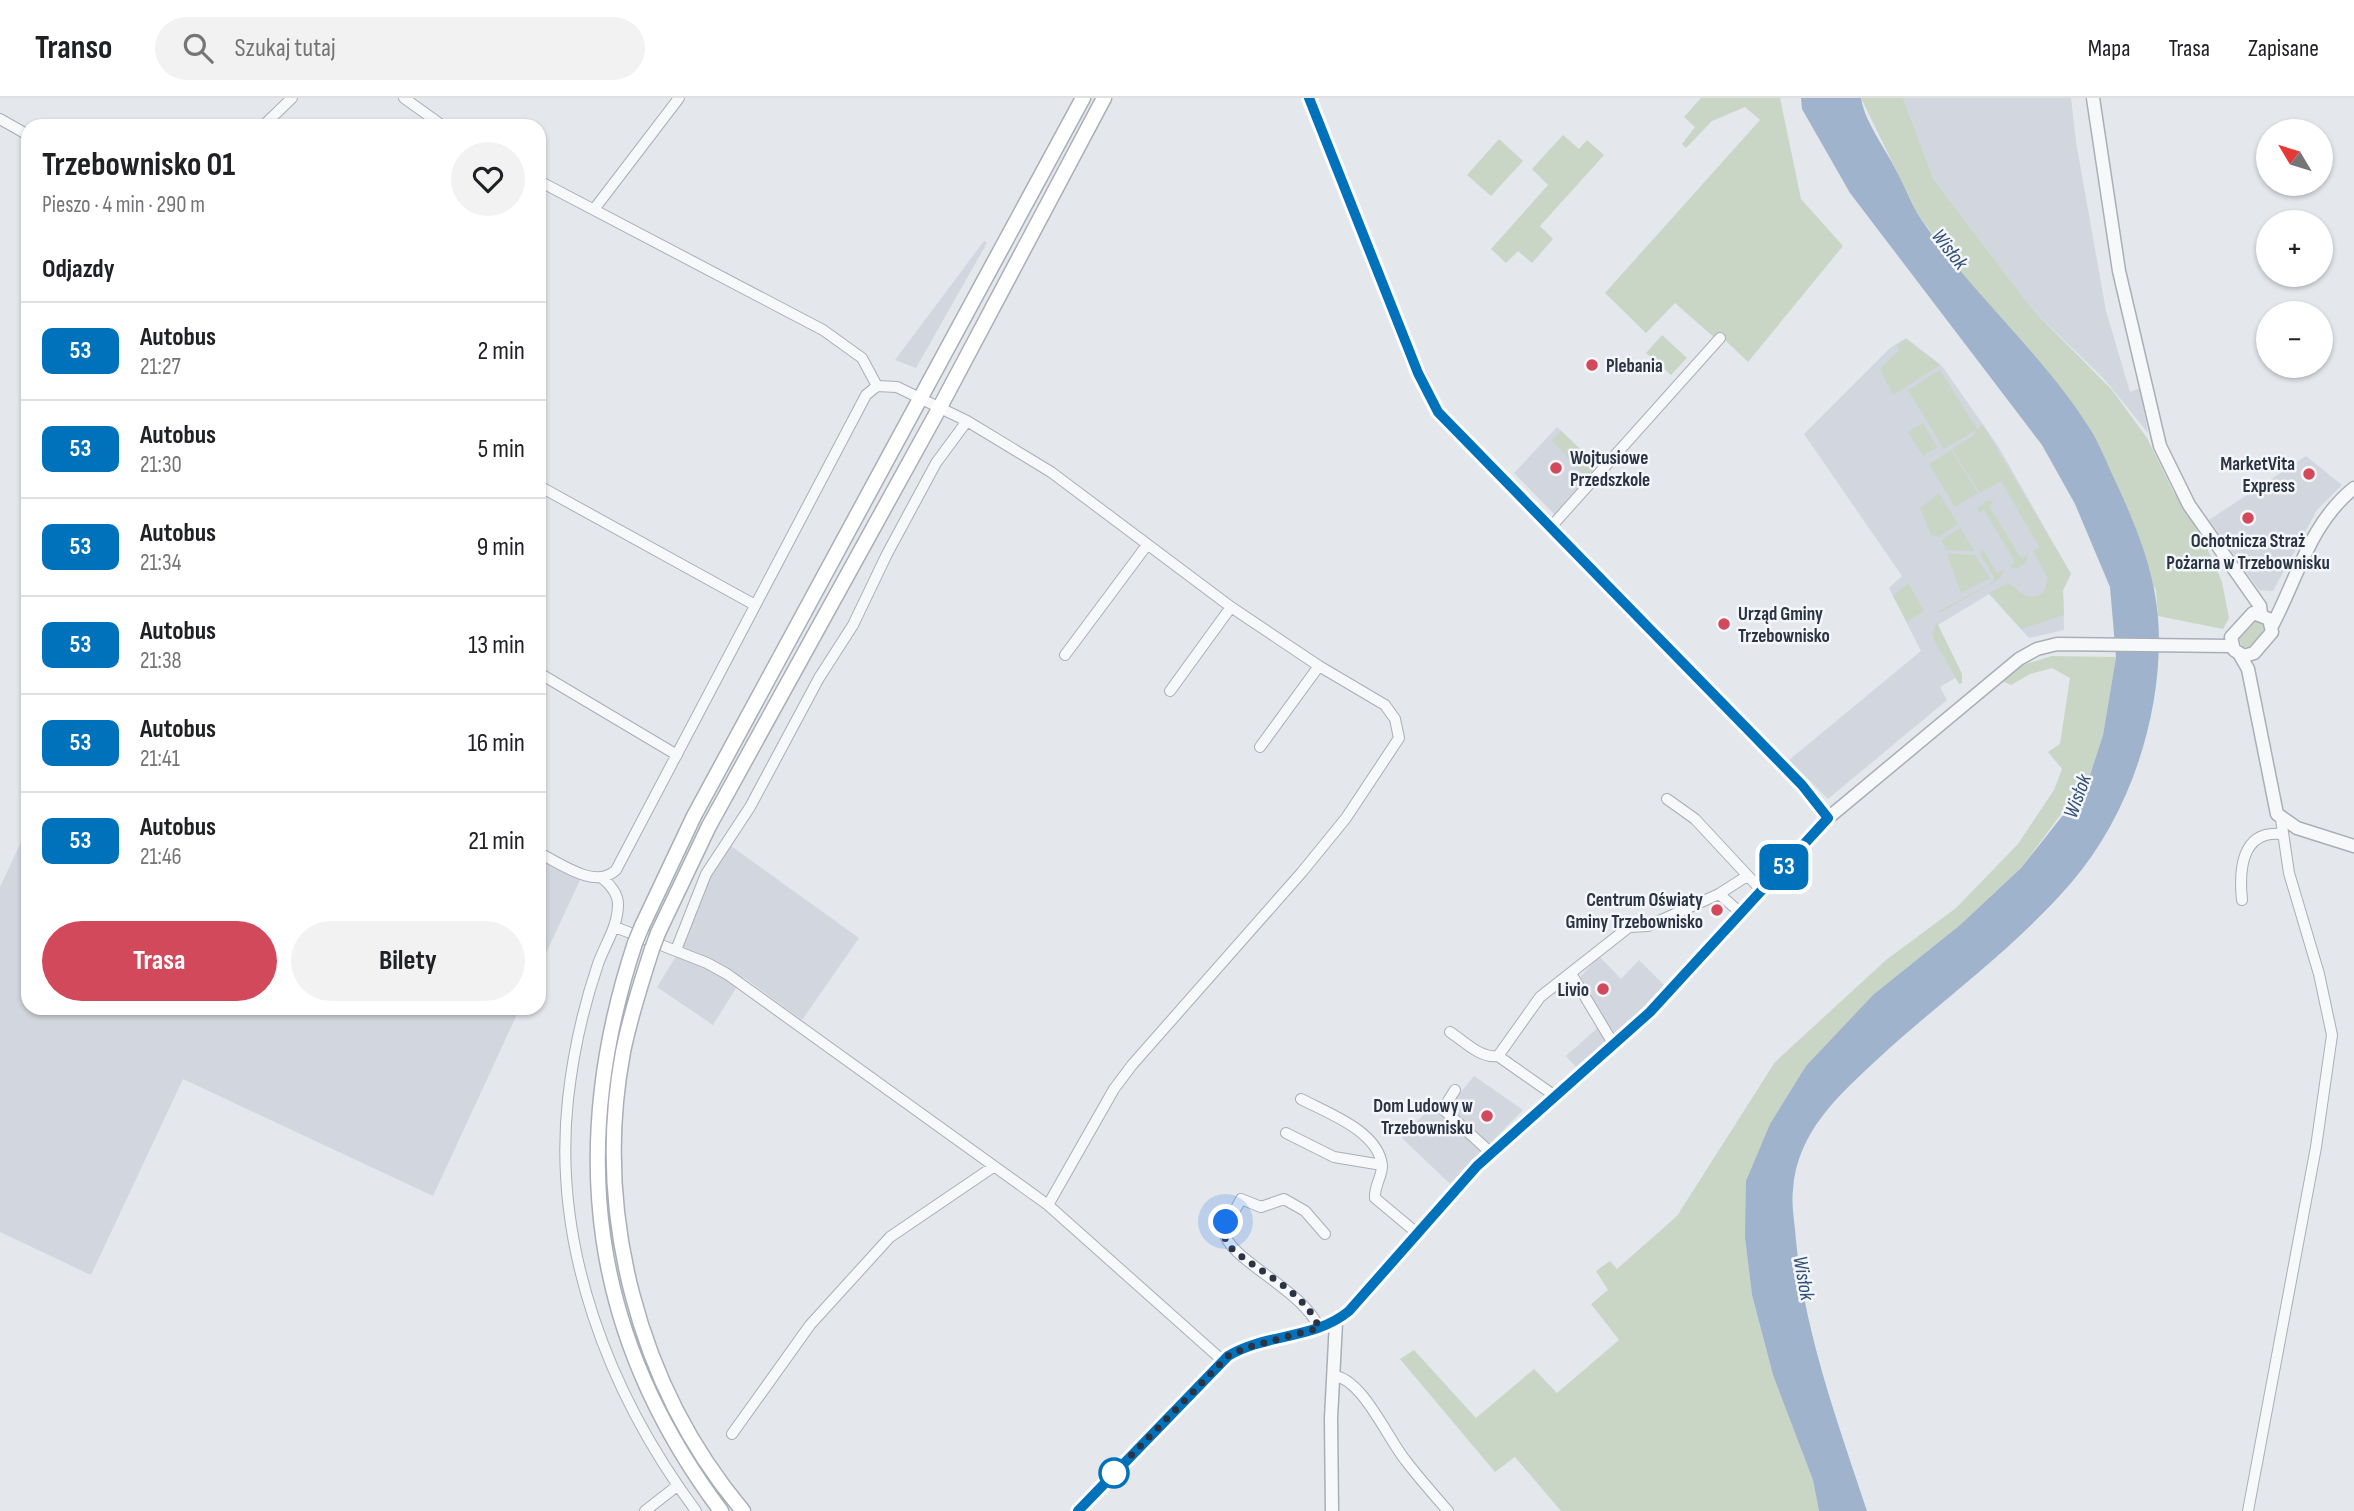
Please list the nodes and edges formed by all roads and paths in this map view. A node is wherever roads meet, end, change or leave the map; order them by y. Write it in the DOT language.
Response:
graph roads {
  1 [pos="292,98"];
  2 [pos="404,98"];
  3 [pos="679,98"];
  4 [pos="1083,98"];
  5 [pos="1104,98"];
  6 [pos="1309,98"];
  7 [pos="2094,98"];
  8 [pos="271,119"];
  9 [pos="433,119"];
  10 [pos="0,120"];
  11 [pos="21,131"];
  12 [pos="546,184"];
  13 [pos="595,208"];
  14 [pos="1720,338"];
  15 [pos="877,386"];
  16 [pos="922,398"];
  17 [pos="940,407"];
  18 [pos="967,421"];
  19 [pos="2354,488"];
  20 [pos="546,490"];
  21 [pos="1550,528"];
  22 [pos="1147,545"];
  23 [pos="2281,603"];
  24 [pos="755,605"];
  25 [pos="1231,607"];
  26 [pos="2258,614"];
  27 [pos="2272,626"];
  28 [pos="2236,650"];
  29 [pos="2254,653"];
  30 [pos="1065,655"];
  31 [pos="1319,666"];
  32 [pos="2248,669"];
  33 [pos="546,677"];
  34 [pos="1170,691"];
  35 [pos="1260,747"];
  36 [pos="677,755"];
  37 [pos="1667,799"];
  38 [pos="1828,818"];
  39 [pos="2281,819"];
  40 [pos="2281,834"];
  41 [pos="2354,846"];
  42 [pos="546,856"];
  43 [pos="1747,876"];
  44 [pos="602,878"];
  45 [pos="1762,891"];
  46 [pos="1719,894"];
  47 [pos="2242,900"];
  48 [pos="1742,914"];
  49 [pos="615,927"];
  50 [pos="676,950"];
  51 [pos="1572,975"];
  52 [pos="1450,1032"];
  53 [pos="1614,1045"];
  54 [pos="1498,1056"];
  55 [pos="1455,1090"];
  56 [pos="1555,1096"];
  57 [pos="1301,1099"];
  58 [pos="1286,1133"];
  59 [pos="1491,1153"];
  60 [pos="1382,1165"];
  61 [pos="993,1167"];
  62 [pos="1048,1205"];
  63 [pos="1325,1234"];
  64 [pos="1418,1234"];
  65 [pos="1336,1322"];
  66 [pos="1319,1328"];
  67 [pos="1222,1360"];
  68 [pos="1334,1376"];
  69 [pos="732,1434"];
  70 [pos="677,1486"];
  71 [pos="645,1511"];
  72 [pos="696,1511"];
  73 [pos="721,1511"];
  74 [pos="743,1511"];
  75 [pos="1078,1511"];
  76 [pos="1332,1511"];
  77 [pos="1448,1511"];
  78 [pos="2248,1511"];
  1 -- 8 [label="street"];
  2 -- 9 [label="street"];
  3 -- 13 [label="street"];
  4 -- 16 [label="main road"];
  5 -- 17 [label="main road"];
  6 -- 21 [label="street"];
  7 -- 26 [label="street"];
  10 -- 11 [label="street"];
  12 -- 13 [label="street"];
  13 -- 15 [label="street"];
  14 -- 21 [label="street"];
  15 -- 16 [label="street"];
  15 -- 24 [label="street"];
  16 -- 17 [label="street"];
  16 -- 73 [label="main road, bridge"];
  17 -- 18 [label="street"];
  17 -- 74 [label="main road, bridge"];
  18 -- 22 [label="street"];
  18 -- 50 [label="street"];
  19 -- 23 [label="street"];
  20 -- 24 [label="street"];
  21 -- 38 [label="street"];
  22 -- 25 [label="street"];
  22 -- 30 [label="street"];
  23 -- 26 [label="street"];
  23 -- 27 [label="street"];
  24 -- 36 [label="street"];
  25 -- 31 [label="street"];
  25 -- 34 [label="street"];
  26 -- 27 [label="street"];
  26 -- 28 [label="street"];
  27 -- 29 [label="street"];
  28 -- 29 [label="street"];
  28 -- 32 [label="street"];
  28 -- 38 [label="street"];
  29 -- 32 [label="street"];
  31 -- 35 [label="street"];
  31 -- 62 [label="street"];
  32 -- 39 [label="street"];
  33 -- 36 [label="street"];
  36 -- 44 [label="street"];
  37 -- 43 [label="street"];
  38 -- 45 [label="street"];
  39 -- 40 [label="street"];
  39 -- 41 [label="street"];
  40 -- 47 [label="street"];
  40 -- 78 [label="street"];
  42 -- 44 [label="street"];
  43 -- 45 [label="street"];
  43 -- 46 [label="street"];
  44 -- 49 [label="street"];
  45 -- 48 [label="street"];
  46 -- 48 [label="street"];
  46 -- 51 [label="street"];
  48 -- 53 [label="street"];
  49 -- 50 [label="street"];
  49 -- 70 [label="street"];
  50 -- 61 [label="street"];
  51 -- 53 [label="street"];
  51 -- 54 [label="street"];
  52 -- 54 [label="street"];
  53 -- 56 [label="street"];
  54 -- 56 [label="street"];
  55 -- 59 [label="street"];
  56 -- 59 [label="street"];
  57 -- 60 [label="street"];
  58 -- 60 [label="street"];
  59 -- 64 [label="street"];
  60 -- 64 [label="street"];
  61 -- 62 [label="street"];
  61 -- 69 [label="street"];
  62 -- 67 [label="street"];
  63 -- 66 [label="street"];
  64 -- 65 [label="street"];
  65 -- 66 [label="street"];
  65 -- 68 [label="street"];
  66 -- 67 [label="street"];
  67 -- 75 [label="street"];
  68 -- 76 [label="street"];
  68 -- 77 [label="street"];
  70 -- 71 [label="street"];
  70 -- 72 [label="street"];
}
